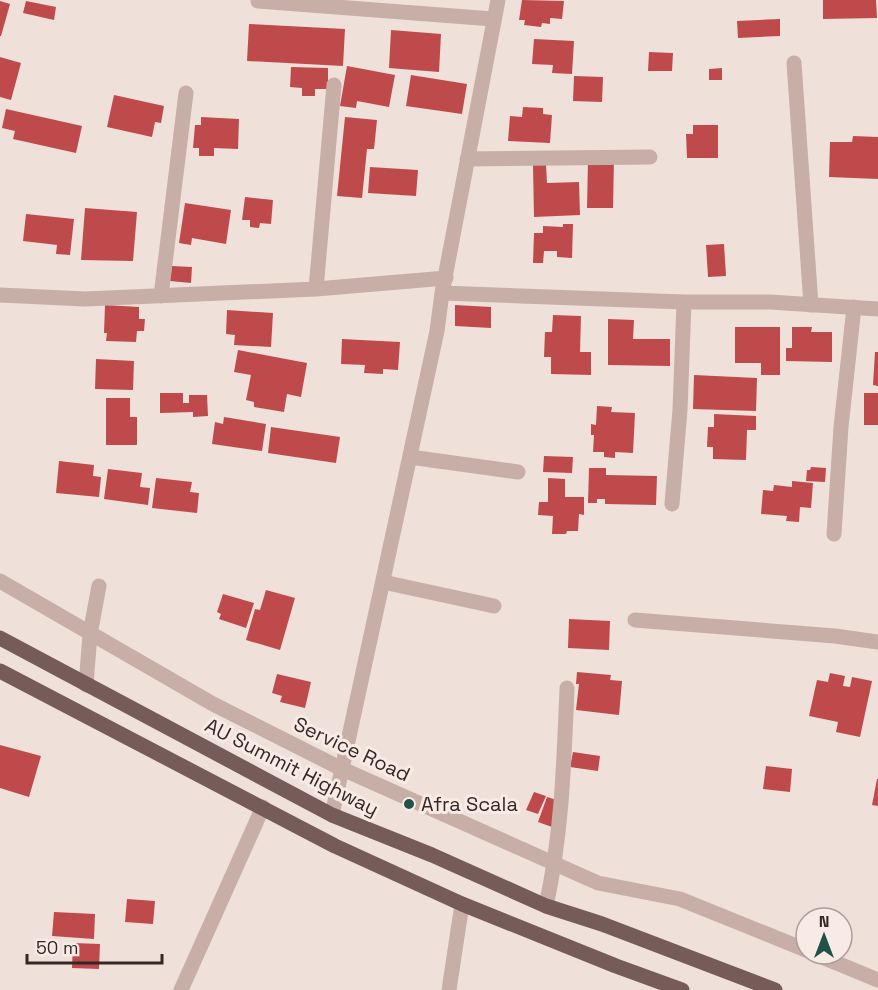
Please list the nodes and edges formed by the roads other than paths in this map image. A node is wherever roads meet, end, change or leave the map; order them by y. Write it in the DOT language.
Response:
graph roads {
  1 [pos="498,0"];
  2 [pos="258,1"];
  3 [pos="493,19"];
  4 [pos="794,63"];
  5 [pos="334,85"];
  6 [pos="186,93"];
  7 [pos="650,157"];
  8 [pos="467,159"];
  9 [pos="444,286"];
  10 [pos="316,289"];
  11 [pos="0,295"];
  12 [pos="161,296"];
  13 [pos="684,302"];
  14 [pos="811,305"];
  15 [pos="854,307"];
  16 [pos="878,309"];
  17 [pos="410,457"];
  18 [pos="518,472"];
  19 [pos="672,504"];
  20 [pos="834,534"];
  21 [pos="0,581"];
  22 [pos="383,582"];
  23 [pos="99,586"];
  24 [pos="494,606"];
  25 [pos="635,620"];
  26 [pos="90,634"];
  27 [pos="0,638"];
  28 [pos="878,642"];
  29 [pos="0,671"];
  30 [pos="86,685"];
  31 [pos="567,688"];
  32 [pos="340,768"];
  33 [pos="263,807"];
  34 [pos="332,815"];
  35 [pos="555,866"];
  36 [pos="462,904"];
  37 [pos="546,906"];
  38 [pos="794,945"];
  39 [pos="844,966"];
  40 [pos="878,980"];
  41 [pos="181,990"];
  42 [pos="449,990"];
  43 [pos="682,990"];
  44 [pos="775,990"];
  1 -- 3 [label="street"];
  2 -- 3 [label="street"];
  3 -- 8 [label="street"];
  4 -- 14 [label="street"];
  5 -- 10 [label="street"];
  6 -- 12 [label="street"];
  7 -- 8 [label="street"];
  8 -- 9 [label="street"];
  9 -- 10 [label="street"];
  9 -- 13 [label="street"];
  9 -- 17 [label="street"];
  10 -- 12 [label="street"];
  11 -- 12 [label="street"];
  13 -- 14 [label="street"];
  13 -- 19 [label="street"];
  14 -- 15 [label="street"];
  15 -- 16 [label="street"];
  15 -- 20 [label="street"];
  17 -- 18 [label="street"];
  17 -- 22 [label="street"];
  21 -- 26 [label="street, Service Road"];
  22 -- 24 [label="street"];
  22 -- 32 [label="street"];
  23 -- 26 [label="street"];
  25 -- 28 [label="street"];
  26 -- 30 [label="street"];
  26 -- 32 [label="street, Service Road"];
  27 -- 30 [label="main road, AU Summit Highway"];
  29 -- 33 [label="main road"];
  30 -- 34 [label="main road, AU Summit Highway"];
  31 -- 35 [label="street"];
  32 -- 34 [label="street"];
  32 -- 35 [label="street, Service Road"];
  33 -- 36 [label="main road"];
  33 -- 41 [label="street"];
  34 -- 37 [label="main road, AU Summit Highway"];
  35 -- 37 [label="street"];
  35 -- 38 [label="street, Service Road"];
  36 -- 42 [label="street"];
  36 -- 43 [label="main road"];
  37 -- 44 [label="main road, AU Summit Highway"];
  39 -- 40 [label="street"];
}
